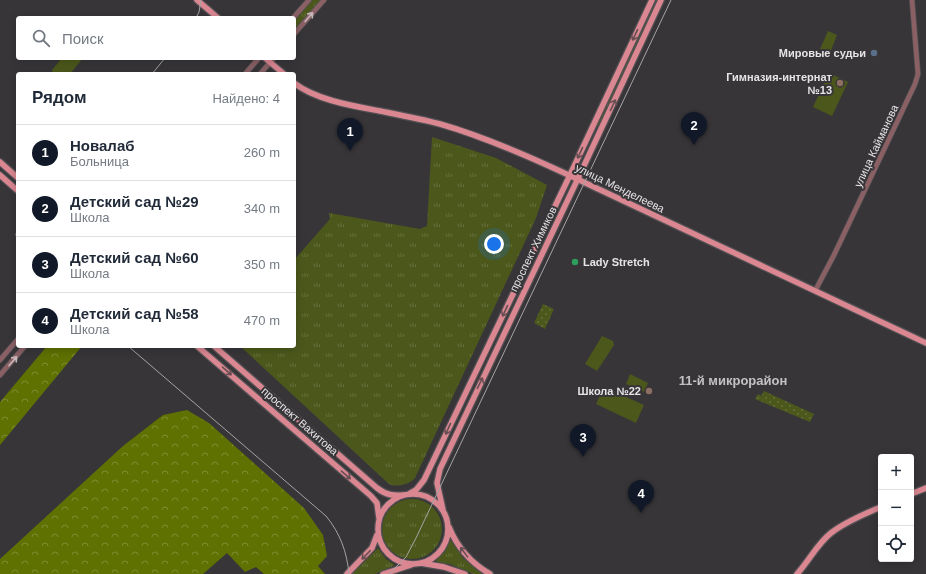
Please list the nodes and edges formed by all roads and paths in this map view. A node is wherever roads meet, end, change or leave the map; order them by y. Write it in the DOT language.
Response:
graph roads {
  1 [pos="197,0"];
  2 [pos="309,0"];
  3 [pos="324,0"];
  4 [pos="652,0"];
  5 [pos="661,0"];
  6 [pos="912,0"];
  7 [pos="216,16"];
  8 [pos="295,16"];
  9 [pos="296,32"];
  10 [pos="257,60"];
  11 [pos="269,60"];
  12 [pos="271,60"];
  13 [pos="247,72"];
  14 [pos="261,72"];
  15 [pos="282,72"];
  16 [pos="296,83"];
  17 [pos="588,135"];
  18 [pos="596,140"];
  19 [pos="0,162"];
  20 [pos="0,175"];
  21 [pos="570,175"];
  22 [pos="16,176"];
  23 [pos="578,179"];
  24 [pos="16,189"];
  25 [pos="524,271"];
  26 [pos="532,275"];
  27 [pos="815,291"];
  28 [pos="16,341"];
  29 [pos="926,343"];
  30 [pos="23,348"];
  31 [pos="199,348"];
  32 [pos="216,348"];
  33 [pos="0,360"];
  34 [pos="0,375"];
  35 [pos="926,488"];
  36 [pos="914,493"];
  37 [pos="406,494"];
  38 [pos="878,508"];
  39 [pos="443,510"];
  40 [pos="379,518"];
  41 [pos="447,522"];
  42 [pos="378,532"];
  43 [pos="421,563"];
  44 [pos="414,564"];
  45 [pos="804,566"];
  46 [pos="458,572"];
  47 [pos="347,574"];
  48 [pos="383,574"];
  49 [pos="465,574"];
  50 [pos="490,574"];
  51 [pos="797,574"];
  52 [pos="802,574"];
  1 -- 7 [label="main road"];
  2 -- 8 [label="street"];
  9 -- 3 [label="street, one-way"];
  4 -- 17 [label="main road, проспект Химиков, one-way"];
  18 -- 5 [label="main road, проспект Химиков, one-way"];
  6 -- 27 [label="street, улица Кайманова"];
  10 -- 13 [label="street"];
  11 -- 14 [label="street"];
  12 -- 15 [label="main road"];
  16 -- 21 [label="main road, улица Менделеева"];
  17 -- 18 [label="main road"];
  17 -- 21 [label="main road, проспект Химиков, one-way"];
  18 -- 23 [label="main road, проспект Химиков"];
  19 -- 22 [label="main road"];
  20 -- 24 [label="main road"];
  21 -- 23 [label="main road, улица Менделеева"];
  21 -- 25 [label="main road, проспект Химиков"];
  23 -- 26 [label="main road, проспект Химиков"];
  23 -- 27 [label="main road, улица Менделеева"];
  25 -- 26 [label="main road"];
  25 -- 37 [label="main road, проспект Химиков, one-way"];
  39 -- 26 [label="main road, проспект Химиков, one-way"];
  27 -- 29 [label="main road, улица Менделеева"];
  28 -- 33 [label="street"];
  34 -- 30 [label="street, one-way"];
  31 -- 40 [label="main road, проспект Вахитова, one-way"];
  32 -- 37 [label="main road, проспект Вахитова"];
  35 -- 36 [label="main road"];
  37 -- 39 [label="main road, проспект Вахитова"];
  37 -- 40 [label="main road"];
  38 -- 45 [label="main road"];
  39 -- 41 [label="main road, проспект Вахитова"];
  40 -- 42 [label="main road, проспект Вахитова"];
  41 -- 43 [label="main road, проспект Вахитова"];
  50 -- 41 [label="main road, проспект Вахитова, one-way"];
  42 -- 44 [label="main road, проспект Вахитова"];
  42 -- 47 [label="main road, one-way"];
  43 -- 44 [label="main road, проспект Вахитова"];
  43 -- 46 [label="main road, проспект Вахитова"];
  44 -- 48 [label="main road"];
  45 -- 51 [label="main road"];
  45 -- 52 [label="main road"];
  46 -- 49 [label="main road, проспект Вахитова"];
}
